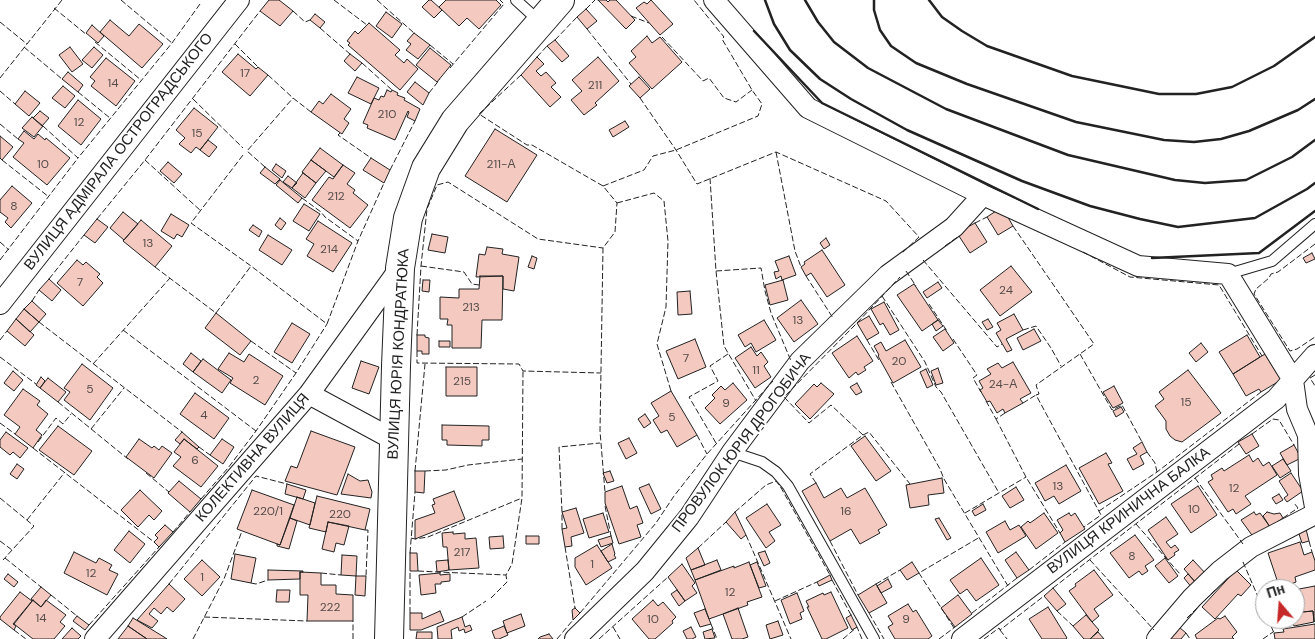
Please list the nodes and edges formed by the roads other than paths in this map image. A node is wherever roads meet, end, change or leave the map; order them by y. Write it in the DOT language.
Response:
graph roads {
  1 [pos="239,0"];
  2 [pos="516,0"];
  3 [pos="560,0"];
  4 [pos="714,0"];
  5 [pos="540,22"];
  6 [pos="983,195"];
  7 [pos="1315,224"];
  8 [pos="400,268"];
  9 [pos="1228,274"];
  10 [pos="0,304"];
  11 [pos="1315,355"];
  12 [pos="1293,380"];
  13 [pos="309,394"];
  14 [pos="1312,435"];
  15 [pos="394,440"];
  16 [pos="732,452"];
  17 [pos="1315,507"];
  18 [pos="1315,514"];
  19 [pos="95,639"];
  20 [pos="389,639"];
  21 [pos="575,639"];
  22 [pos="874,639"];
  23 [pos="962,639"];
  24 [pos="1157,639"];
  1 -- 10 [label="street, ВУЛИЦЯ АДМІРАЛА ОСТРОГРАДСЬКОГО"];
  2 -- 5 [label="lane"];
  3 -- 5 [label="street, ВУЛИЦЯ ЮРІЯ КОНДРАТЮКА"];
  4 -- 6 [label="street"];
  5 -- 8 [label="street, ВУЛИЦЯ ЮРІЯ КОНДРАТЮКА"];
  6 -- 9 [label="street"];
  6 -- 16 [label="street, ПРОВУЛОК ЮРІЯ ДРОГОБИЧА"];
  7 -- 9 [label="lane"];
  8 -- 13 [label="street, КОЛЕКТИВНА ВУЛИЦЯ"];
  8 -- 15 [label="street, ВУЛИЦЯ ЮРІЯ КОНДРАТЮКА"];
  9 -- 12 [label="street"];
  11 -- 12 [label="street, ВУЛИЦЯ КРИНИЧНА БАЛКА"];
  12 -- 14 [label="street"];
  12 -- 23 [label="street, ВУЛИЦЯ КРИНИЧНА БАЛКА"];
  13 -- 15 [label="street"];
  13 -- 19 [label="street, КОЛЕКТИВНА ВУЛИЦЯ"];
  14 -- 17 [label="street"];
  15 -- 20 [label="street, ВУЛИЦЯ ЮРІЯ КОНДРАТЮКА"];
  16 -- 21 [label="street, ПРОВУЛОК ЮРІЯ ДРОГОБИЧА"];
  16 -- 22 [label="lane"];
  18 -- 24 [label="street"];
}
